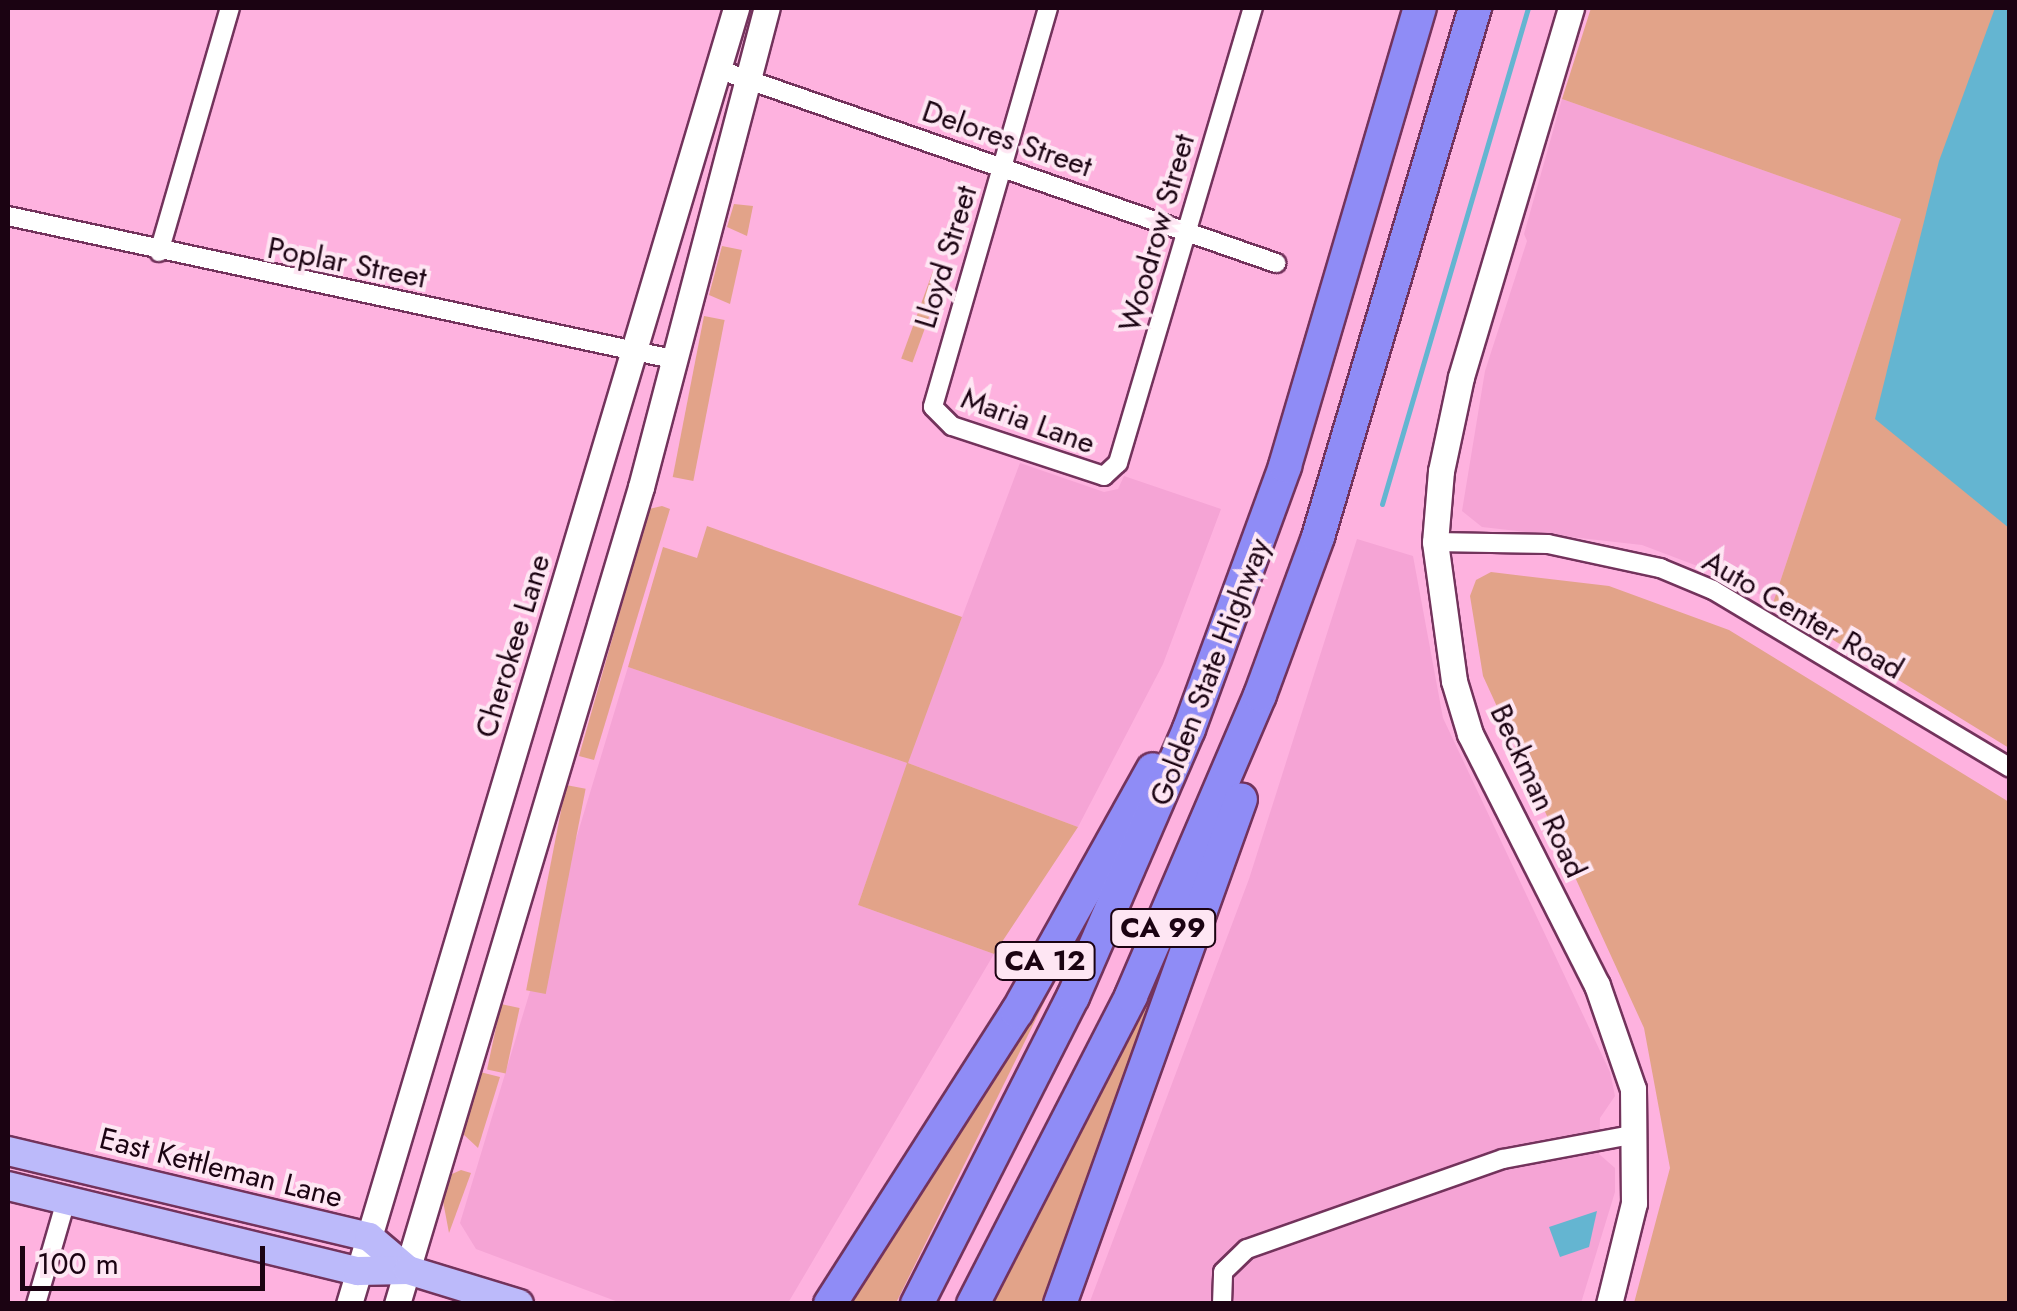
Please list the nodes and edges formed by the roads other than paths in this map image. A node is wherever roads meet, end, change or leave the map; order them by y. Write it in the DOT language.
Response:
graph roads {
  1 [pos="230,8"];
  2 [pos="736,8"];
  3 [pos="768,8"];
  4 [pos="1048,8"];
  5 [pos="1253,8"];
  6 [pos="1420,8"];
  7 [pos="1474,8"];
  8 [pos="1570,8"];
  9 [pos="720,70"];
  10 [pos="750,79"];
  11 [pos="1002,165"];
  12 [pos="8,216"];
  13 [pos="1185,232"];
  14 [pos="158,252"];
  15 [pos="1276,263"];
  16 [pos="637,350"];
  17 [pos="678,360"];
  18 [pos="933,408"];
  19 [pos="1112,473"];
  20 [pos="1318,537"];
  21 [pos="1436,542"];
  22 [pos="1236,604"];
  23 [pos="2010,768"];
  24 [pos="1636,1134"];
  25 [pos="8,1150"];
  26 [pos="8,1186"];
  27 [pos="66,1201"];
  28 [pos="369,1237"];
  29 [pos="408,1270"];
  30 [pos="358,1271"];
  31 [pos="36,1304"];
  32 [pos="349,1304"];
  33 [pos="397,1304"];
  34 [pos="519,1304"];
  35 [pos="830,1304"];
  36 [pos="916,1304"];
  37 [pos="973,1304"];
  38 [pos="1060,1304"];
  39 [pos="1222,1304"];
  40 [pos="1609,1304"];
  1 -- 14 [label="street"];
  2 -- 9 [label="main road, Cherokee Lane"];
  3 -- 10 [label="main road"];
  4 -- 11 [label="street, Lloyd Street"];
  5 -- 13 [label="street, Woodrow Street"];
  6 -- 22 [label="highway, Golden State Highway / CA 99"];
  7 -- 20 [label="highway, Golden State Highway / CA 99"];
  8 -- 21 [label="main road, Beckman Road"];
  9 -- 10 [label="street, Delores Street"];
  9 -- 16 [label="main road, Cherokee Lane"];
  10 -- 11 [label="street, Delores Street"];
  10 -- 17 [label="main road"];
  11 -- 13 [label="street, Delores Street"];
  11 -- 18 [label="street, Lloyd Street"];
  12 -- 14 [label="street, Poplar Street"];
  13 -- 15 [label="street, Delores Street"];
  13 -- 19 [label="street, Woodrow Street"];
  14 -- 16 [label="street, Poplar Street"];
  16 -- 17 [label="street, Poplar Street"];
  16 -- 28 [label="main road, Cherokee Lane"];
  17 -- 29 [label="main road"];
  18 -- 19 [label="street, Maria Lane"];
  20 -- 37 [label="highway, Golden State Highway / CA 99"];
  20 -- 38 [label="highway"];
  21 -- 23 [label="street, Auto Center Road"];
  21 -- 24 [label="main road, Beckman Road"];
  22 -- 35 [label="highway, CA 12"];
  22 -- 36 [label="highway, Golden State Highway / CA 99"];
  24 -- 39 [label="street"];
  24 -- 40 [label="main road, Beckman Road"];
  25 -- 28 [label="main road, East Kettleman Lane"];
  26 -- 27 [label="main road, East Kettleman Lane"];
  27 -- 30 [label="main road, East Kettleman Lane"];
  27 -- 31 [label="street"];
  28 -- 29 [label="main road, East Kettleman Lane"];
  28 -- 30 [label="main road, Cherokee Lane"];
  29 -- 30 [label="main road, East Kettleman Lane"];
  29 -- 33 [label="main road"];
  29 -- 34 [label="main road, East Kettleman Lane"];
  30 -- 32 [label="main road, Cherokee Lane"];
}
